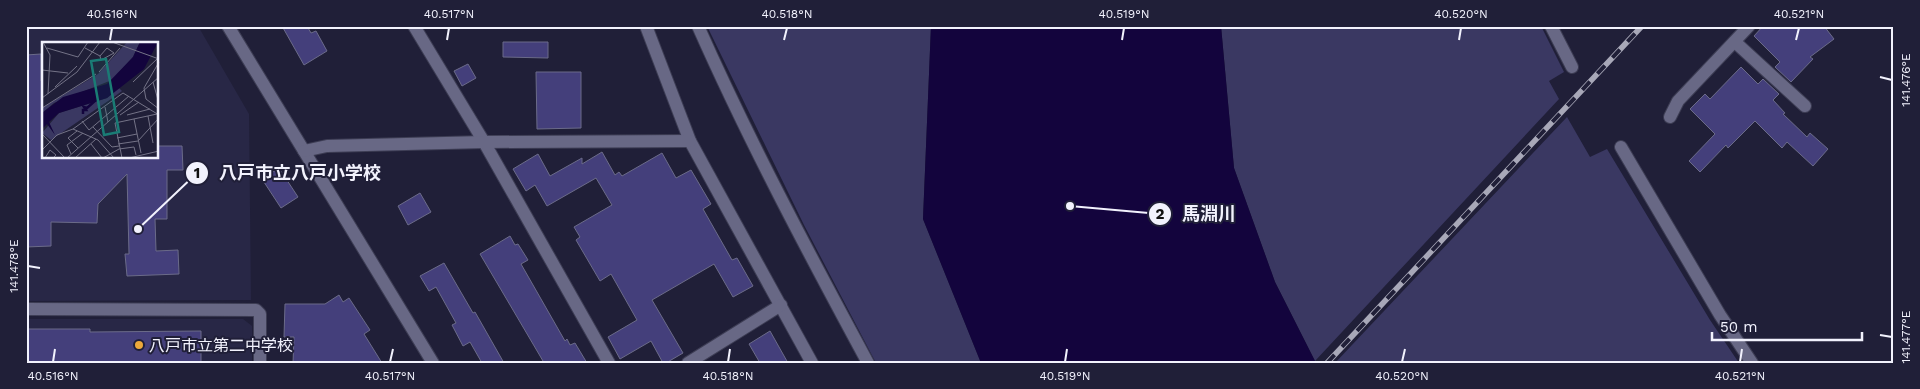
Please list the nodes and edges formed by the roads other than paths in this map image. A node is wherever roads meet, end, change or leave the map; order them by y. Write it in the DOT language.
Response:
graph roads {
  1 [pos="228,26"];
  2 [pos="414,26"];
  3 [pos="646,26"];
  4 [pos="698,26"];
  5 [pos="1551,26"];
  6 [pos="1749,26"];
  7 [pos="1735,42"];
  8 [pos="1572,66"];
  9 [pos="1805,106"];
  10 [pos="1670,117"];
  11 [pos="690,141"];
  12 [pos="484,142"];
  13 [pos="1621,148"];
  14 [pos="304,151"];
  15 [pos="781,306"];
  16 [pos="26,309"];
  17 [pos="260,363"];
  18 [pos="433,363"];
  19 [pos="609,363"];
  20 [pos="688,363"];
  21 [pos="812,363"];
  22 [pos="868,363"];
  23 [pos="1752,363"];
  1 -- 14 [label="street"];
  2 -- 12 [label="street"];
  3 -- 11 [label="street"];
  4 -- 22 [label="street"];
  5 -- 8 [label="street"];
  6 -- 7 [label="street"];
  7 -- 9 [label="street"];
  7 -- 10 [label="street"];
  11 -- 12 [label="street"];
  11 -- 15 [label="street"];
  12 -- 14 [label="street"];
  12 -- 19 [label="street"];
  13 -- 23 [label="street"];
  14 -- 18 [label="street"];
  15 -- 20 [label="street"];
  15 -- 21 [label="street"];
  16 -- 17 [label="street"];
}
